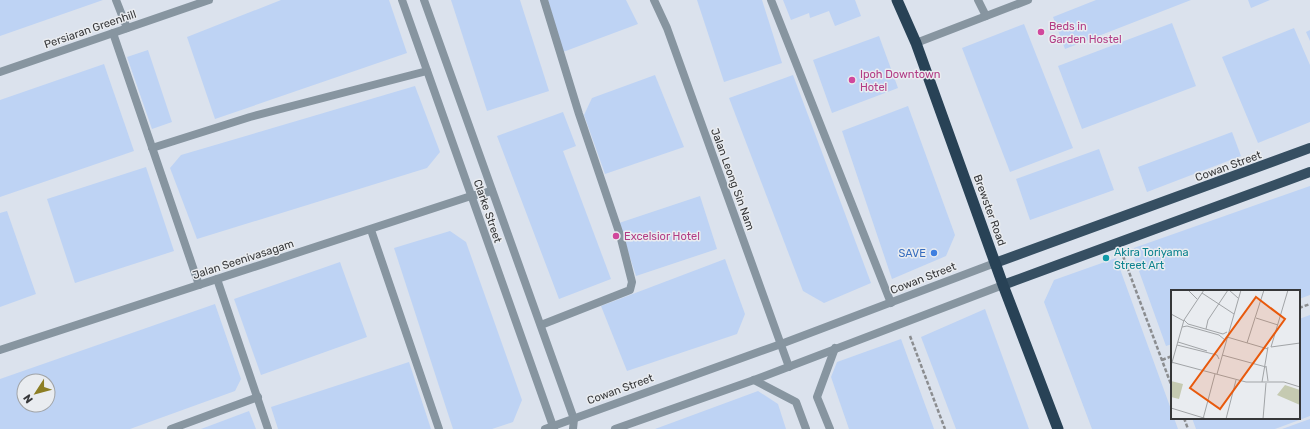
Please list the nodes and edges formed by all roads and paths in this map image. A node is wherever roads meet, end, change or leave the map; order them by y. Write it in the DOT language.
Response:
graph roads {
  1 [pos="116,0"];
  2 [pos="209,0"];
  3 [pos="402,0"];
  4 [pos="424,0"];
  5 [pos="544,0"];
  6 [pos="654,0"];
  7 [pos="771,0"];
  8 [pos="897,0"];
  9 [pos="978,0"];
  10 [pos="1028,0"];
  11 [pos="986,16"];
  12 [pos="127,28"];
  13 [pos="113,33"];
  14 [pos="916,43"];
  15 [pos="427,71"];
  16 [pos="0,72"];
  17 [pos="152,148"];
  18 [pos="1310,148"];
  19 [pos="1310,172"];
  20 [pos="492,191"];
  21 [pos="471,196"];
  22 [pos="371,230"];
  23 [pos="1118,242"];
  24 [pos="995,262"];
  25 [pos="217,279"];
  26 [pos="199,284"];
  27 [pos="1003,285"];
  28 [pos="891,303"];
  29 [pos="1310,304"];
  30 [pos="1300,308"];
  31 [pos="905,322"];
  32 [pos="540,325"];
  33 [pos="781,344"];
  34 [pos="835,348"];
  35 [pos="0,350"];
  36 [pos="1171,356"];
  37 [pos="1162,360"];
  38 [pos="789,367"];
  39 [pos="754,380"];
  40 [pos="1171,384"];
  41 [pos="258,397"];
  42 [pos="574,419"];
  43 [pos="1184,419"];
  44 [pos="550,428"];
  45 [pos="171,429"];
  46 [pos="268,429"];
  47 [pos="439,429"];
  48 [pos="573,429"];
  49 [pos="617,429"];
  50 [pos="806,429"];
  51 [pos="830,429"];
  52 [pos="944,429"];
  53 [pos="1058,429"];
  54 [pos="1188,429"];
  1 -- 12 [label="street"];
  2 -- 12 [label="street, Persiaran Greenhill"];
  3 -- 15 [label="street, Clarke Street"];
  4 -- 20 [label="street, Clarke Street"];
  5 -- 32 [label="street"];
  6 -- 33 [label="street, Jalan Leong Sin Nam"];
  7 -- 28 [label="street"];
  8 -- 14 [label="highway, Brewster Road"];
  9 -- 11 [label="street"];
  10 -- 11 [label="street"];
  11 -- 14 [label="street"];
  12 -- 13 [label="street, Persiaran Greenhill"];
  13 -- 16 [label="street, Persiaran Greenhill"];
  13 -- 17 [label="street"];
  14 -- 24 [label="highway, Brewster Road"];
  15 -- 17 [label="street"];
  15 -- 21 [label="street, Clarke Street"];
  17 -- 26 [label="street"];
  18 -- 24 [label="main road, Cowan Street"];
  19 -- 23 [label="main road"];
  20 -- 21 [label="street, Jalan Seenivasagam"];
  20 -- 32 [label="street, Clarke Street"];
  21 -- 22 [label="street, Jalan Seenivasagam"];
  21 -- 44 [label="street, Clarke Street"];
  22 -- 25 [label="street, Jalan Seenivasagam"];
  22 -- 47 [label="street"];
  23 -- 27 [label="main road"];
  23 -- 37 [label="path"];
  24 -- 27 [label="highway, Brewster Road"];
  24 -- 28 [label="street, Cowan Street"];
  25 -- 26 [label="street, Jalan Seenivasagam"];
  25 -- 41 [label="street"];
  26 -- 35 [label="street, Jalan Seenivasagam"];
  27 -- 31 [label="street"];
  27 -- 53 [label="highway, Brewster Road"];
  28 -- 33 [label="street, Cowan Street"];
  29 -- 30 [label="path"];
  31 -- 34 [label="street"];
  31 -- 52 [label="path"];
  32 -- 42 [label="street, Clarke Street"];
  33 -- 38 [label="street, Jalan Leong Sin Nam"];
  33 -- 42 [label="street, Cowan Street"];
  34 -- 38 [label="street"];
  34 -- 51 [label="street"];
  36 -- 37 [label="path"];
  37 -- 40 [label="path"];
  38 -- 39 [label="street"];
  39 -- 49 [label="street"];
  39 -- 50 [label="street"];
  41 -- 45 [label="street"];
  41 -- 46 [label="street"];
  42 -- 44 [label="street, Cowan Street"];
  42 -- 48 [label="street, Clarke Street"];
  43 -- 54 [label="path"];
}
